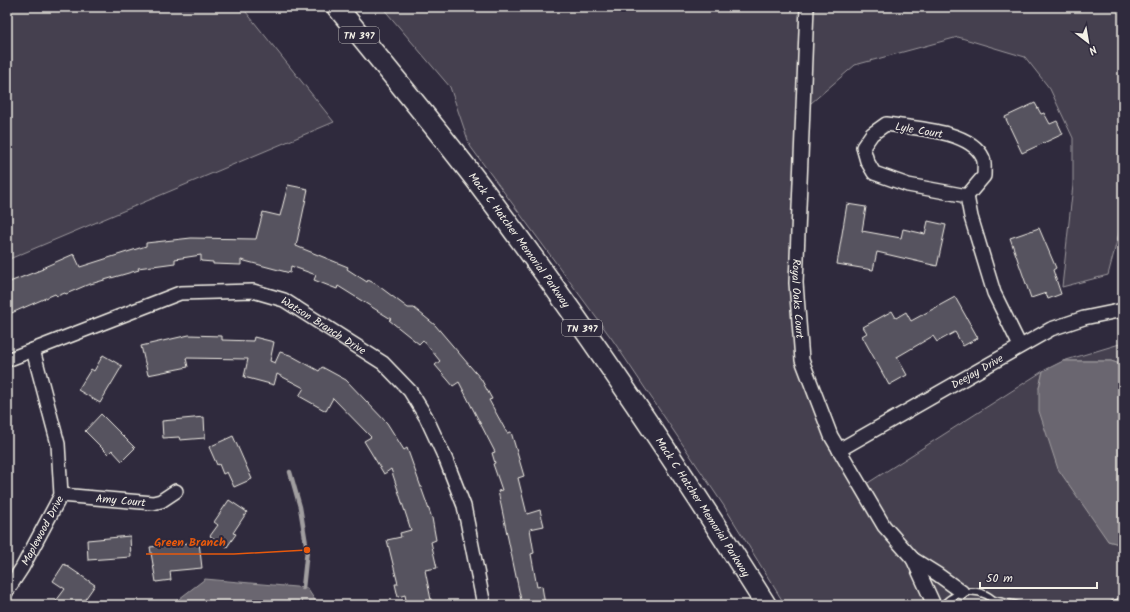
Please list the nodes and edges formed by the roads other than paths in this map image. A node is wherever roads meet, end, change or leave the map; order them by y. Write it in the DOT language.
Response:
graph roads {
  1 [pos="336,7"];
  2 [pos="807,7"];
  3 [pos="967,196"];
  4 [pos="1123,310"];
  5 [pos="1020,346"];
  6 [pos="33,350"];
  7 [pos="7,360"];
  8 [pos="839,450"];
  9 [pos="176,491"];
  10 [pos="62,496"];
  11 [pos="913,559"];
  12 [pos="7,591"];
  13 [pos="962,592"];
  14 [pos="993,600"];
  15 [pos="1123,601"];
  16 [pos="484,605"];
  17 [pos="766,605"];
  18 [pos="934,605"];
  19 [pos="943,605"];
  20 [pos="998,605"];
  21 [pos="1017,605"];
  22 [pos="1113,605"];
  1 -- 17 [label="main road, Mack C Hatcher Memorial Parkway / TN 397"];
  2 -- 8 [label="street, Royal Oaks Court"];
  3 -- 3 [label="street, Lyle Court"];
  3 -- 5 [label="street"];
  4 -- 5 [label="street, Deejay Drive"];
  5 -- 8 [label="street, Deejay Drive"];
  6 -- 7 [label="street, Watson Branch Drive"];
  6 -- 10 [label="street, Maplewood Drive"];
  6 -- 16 [label="street, Watson Branch Drive"];
  8 -- 11 [label="street, Royal Oaks Court"];
  9 -- 10 [label="street, Amy Court"];
  10 -- 12 [label="street, Maplewood Drive"];
  11 -- 13 [label="street, Royal Oaks Court"];
  11 -- 18 [label="street, Royal Oaks Court"];
  13 -- 14 [label="lane"];
  13 -- 19 [label="lane"];
  14 -- 20 [label="lane"];
  14 -- 21 [label="lane"];
  15 -- 22 [label="lane"];
}
